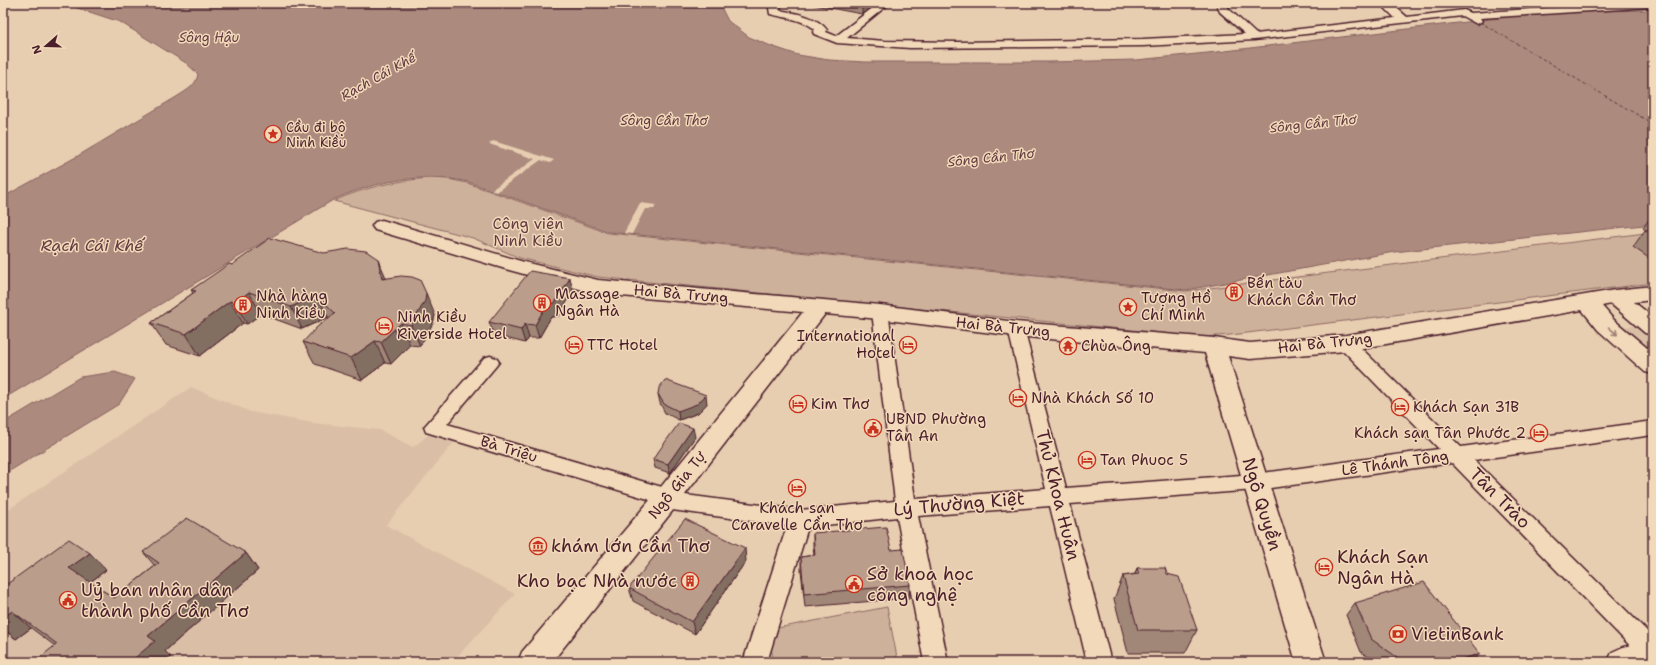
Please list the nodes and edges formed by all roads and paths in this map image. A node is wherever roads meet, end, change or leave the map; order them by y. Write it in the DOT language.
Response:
graph roads {
  1 [pos="778,3"];
  2 [pos="884,3"];
  3 [pos="1221,3"];
  4 [pos="1385,3"];
  5 [pos="1653,4"];
  6 [pos="1586,5"];
  7 [pos="1404,19"];
  8 [pos="1254,37"];
  9 [pos="837,40"];
  10 [pos="382,226"];
  11 [pos="1653,293"];
  12 [pos="1615,297"];
  13 [pos="1588,302"];
  14 [pos="819,307"];
  15 [pos="880,312"];
  16 [pos="1653,328"];
  17 [pos="1016,329"];
  18 [pos="1346,343"];
  19 [pos="1214,346"];
  20 [pos="490,362"];
  21 [pos="1653,366"];
  22 [pos="1653,428"];
  23 [pos="1457,455"];
  24 [pos="1255,482"];
  25 [pos="1058,496"];
  26 [pos="665,501"];
  27 [pos="906,508"];
  28 [pos="800,519"];
  29 [pos="1653,654"];
  30 [pos="534,662"];
  31 [pos="755,662"];
  32 [pos="936,662"];
  33 [pos="1099,662"];
  34 [pos="1311,662"];
  35 [pos="1623,662"];
  1 -- 9 [label="street"];
  2 -- 9 [label="street"];
  3 -- 8 [label="street"];
  4 -- 7 [label="street"];
  5 -- 6 [label="street"];
  6 -- 7 [label="street"];
  7 -- 8 [label="street"];
  8 -- 9 [label="street"];
  10 -- 14 [label="street, Hai Bà Trưng"];
  11 -- 12 [label="street, Hai Bà Trưng"];
  12 -- 13 [label="street, Hai Bà Trưng"];
  12 -- 16 [label="street"];
  13 -- 18 [label="street, Hai Bà Trưng"];
  13 -- 21 [label="street, one-way"];
  14 -- 15 [label="street, Hai Bà Trưng"];
  14 -- 26 [label="street, Ngô Gia Tự"];
  15 -- 17 [label="street, Hai Bà Trưng"];
  15 -- 27 [label="street"];
  17 -- 19 [label="street, Hai Bà Trưng"];
  17 -- 25 [label="street, Thủ Khoa Huân"];
  18 -- 19 [label="street, Hai Bà Trưng"];
  18 -- 23 [label="street, Tân Trào"];
  19 -- 24 [label="street, Ngô Quyền"];
  20 -- 26 [label="street, Bà Triệu"];
  22 -- 23 [label="street, Lê Thánh Tông"];
  23 -- 24 [label="street, Lê Thánh Tông"];
  23 -- 29 [label="street, Tân Trào"];
  24 -- 25 [label="street, Lý Thường Kiệt"];
  24 -- 34 [label="street, Ngô Quyền"];
  25 -- 27 [label="street, Lý Thường Kiệt"];
  25 -- 33 [label="street, Thủ Khoa Huân"];
  26 -- 28 [label="street, Lý Thường Kiệt"];
  26 -- 30 [label="street, Ngô Gia Tự"];
  27 -- 28 [label="street, Lý Thường Kiệt"];
  27 -- 32 [label="street"];
  28 -- 31 [label="street"];
  29 -- 35 [label="street"];
}
